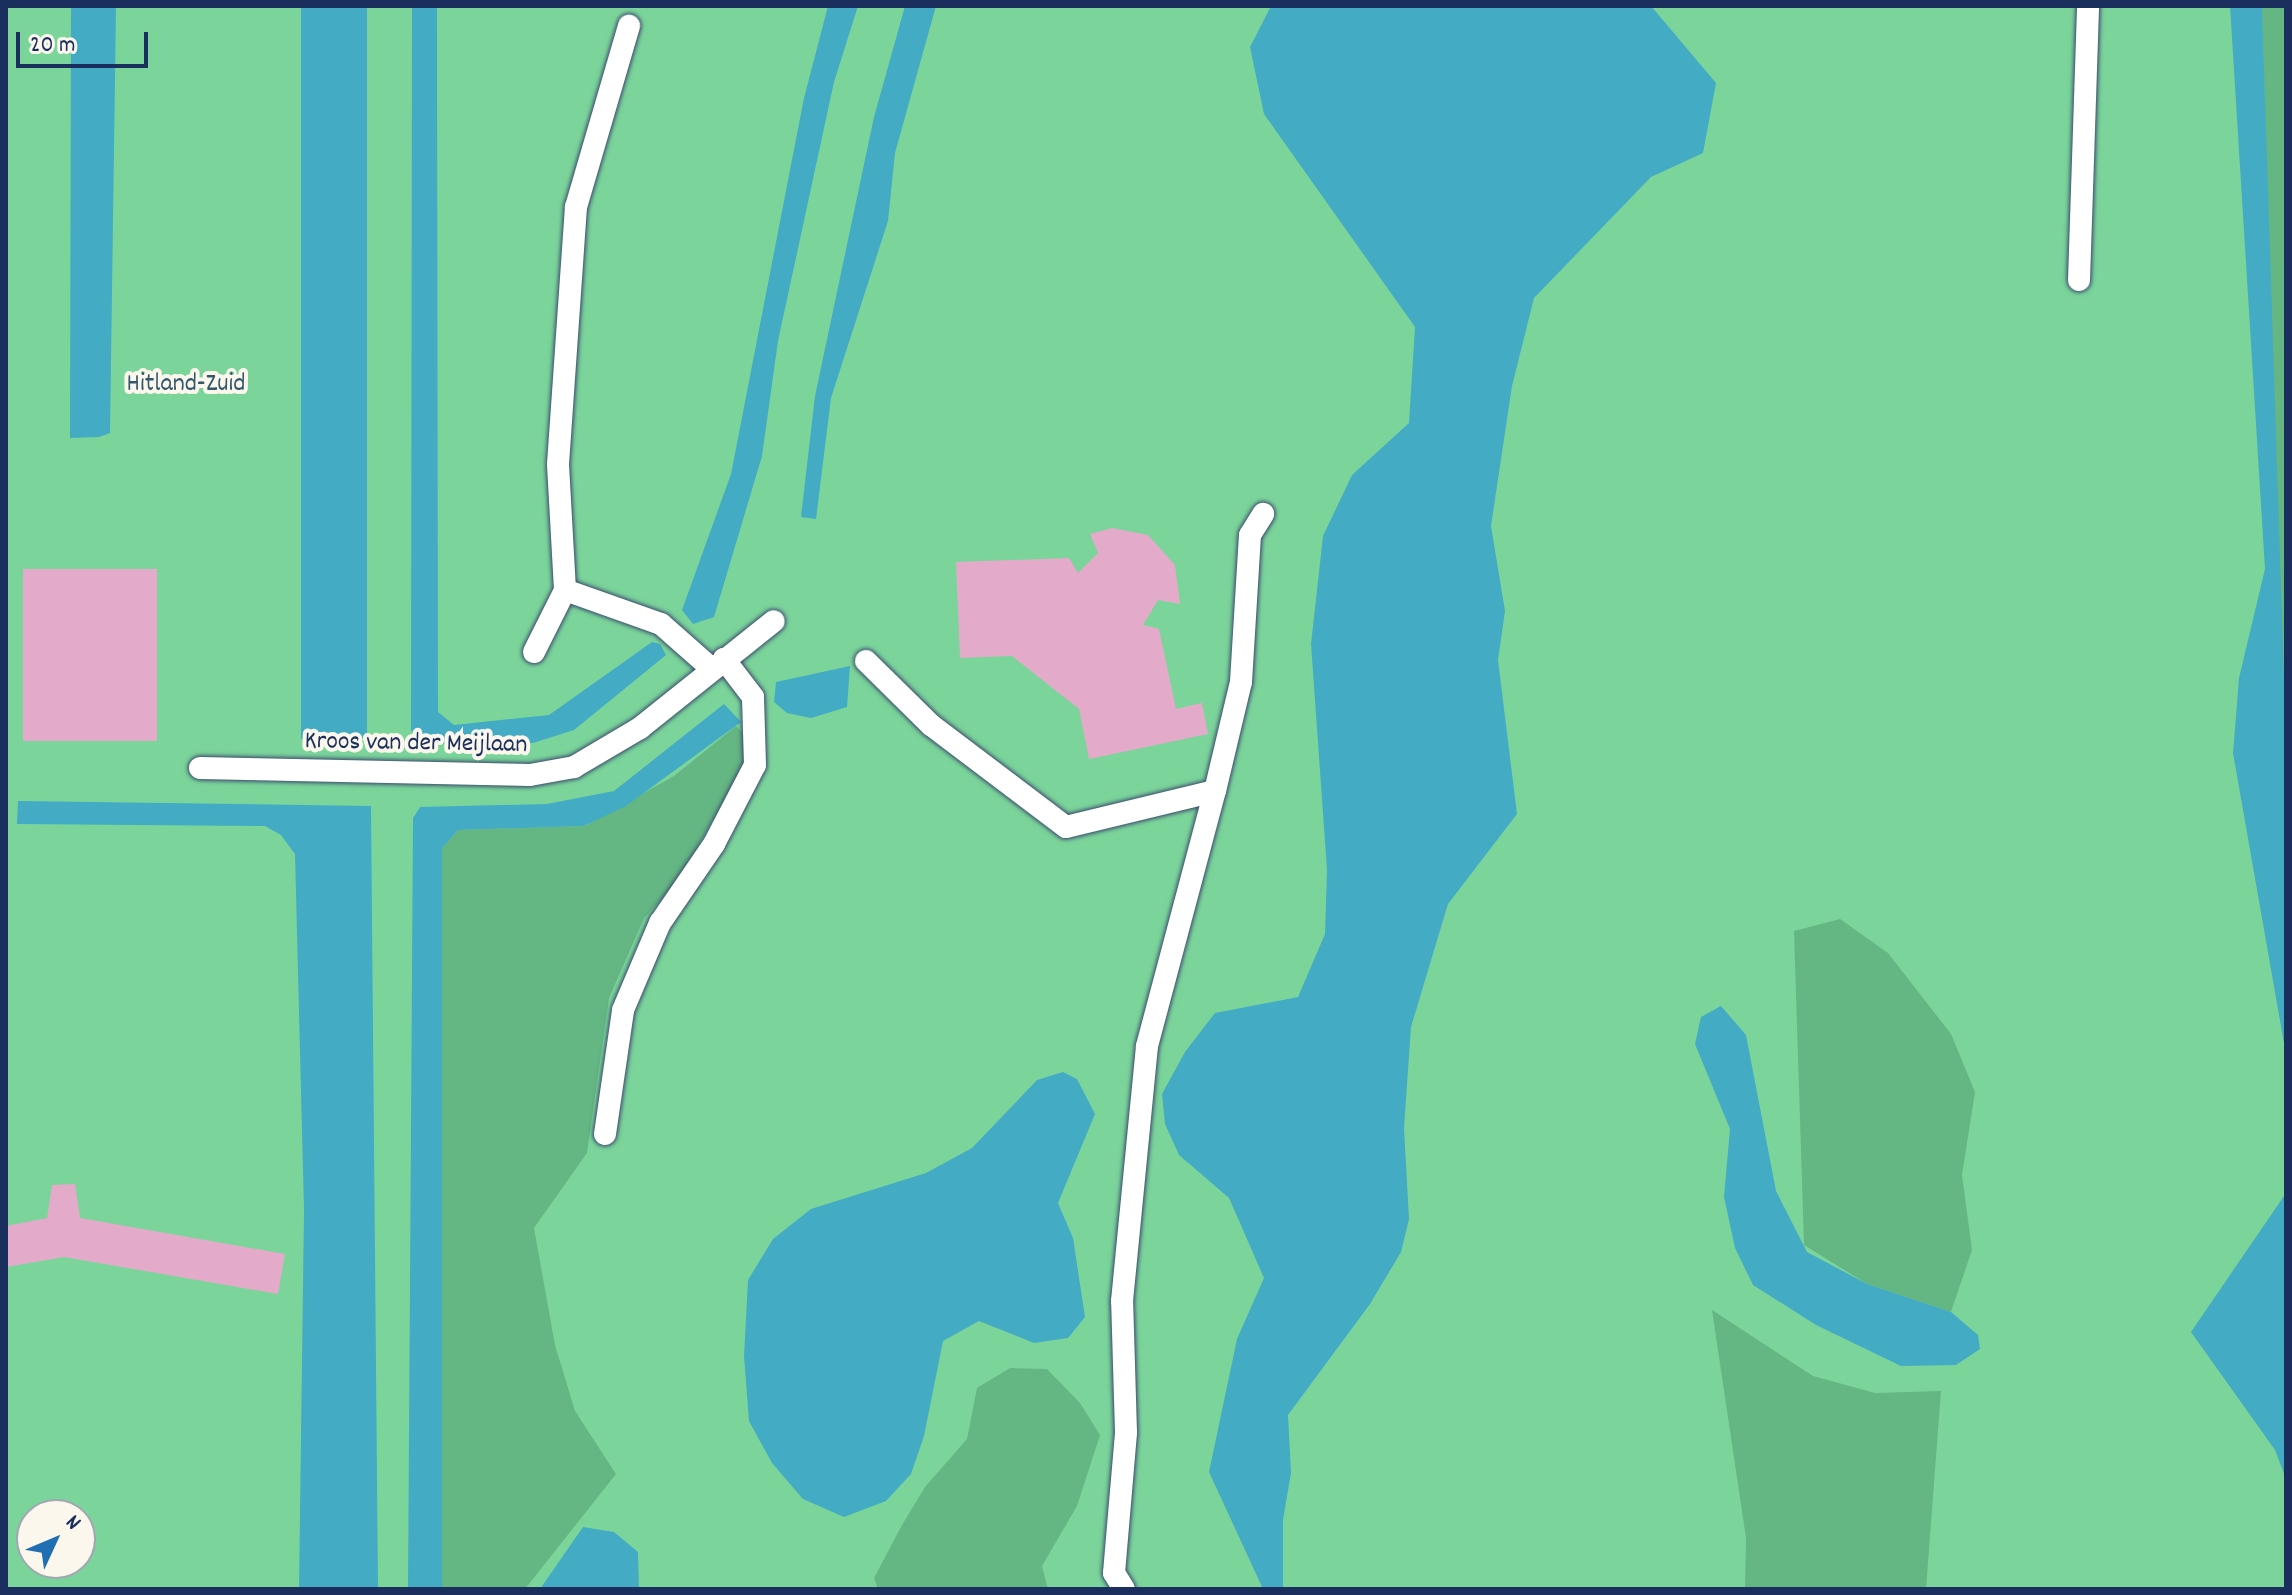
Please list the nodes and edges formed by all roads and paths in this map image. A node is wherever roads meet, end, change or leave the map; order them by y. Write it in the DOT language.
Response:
graph roads {
  1 [pos="2088,6"];
  2 [pos="629,26"];
  3 [pos="2079,280"];
  4 [pos="1263,514"];
  5 [pos="565,590"];
  6 [pos="774,621"];
  7 [pos="534,652"];
  8 [pos="866,661"];
  9 [pos="718,664"];
  10 [pos="200,768"];
  11 [pos="1215,791"];
  12 [pos="605,1134"];
  13 [pos="1124,1589"];
  1 -- 3 [label="lane"];
  2 -- 5 [label="lane"];
  4 -- 11 [label="lane"];
  5 -- 7 [label="lane"];
  5 -- 9 [label="lane"];
  6 -- 9 [label="lane, Kroos van der Meijlaan"];
  8 -- 11 [label="lane"];
  9 -- 10 [label="lane, Kroos van der Meijlaan"];
  9 -- 12 [label="lane"];
  11 -- 13 [label="lane"];
}
